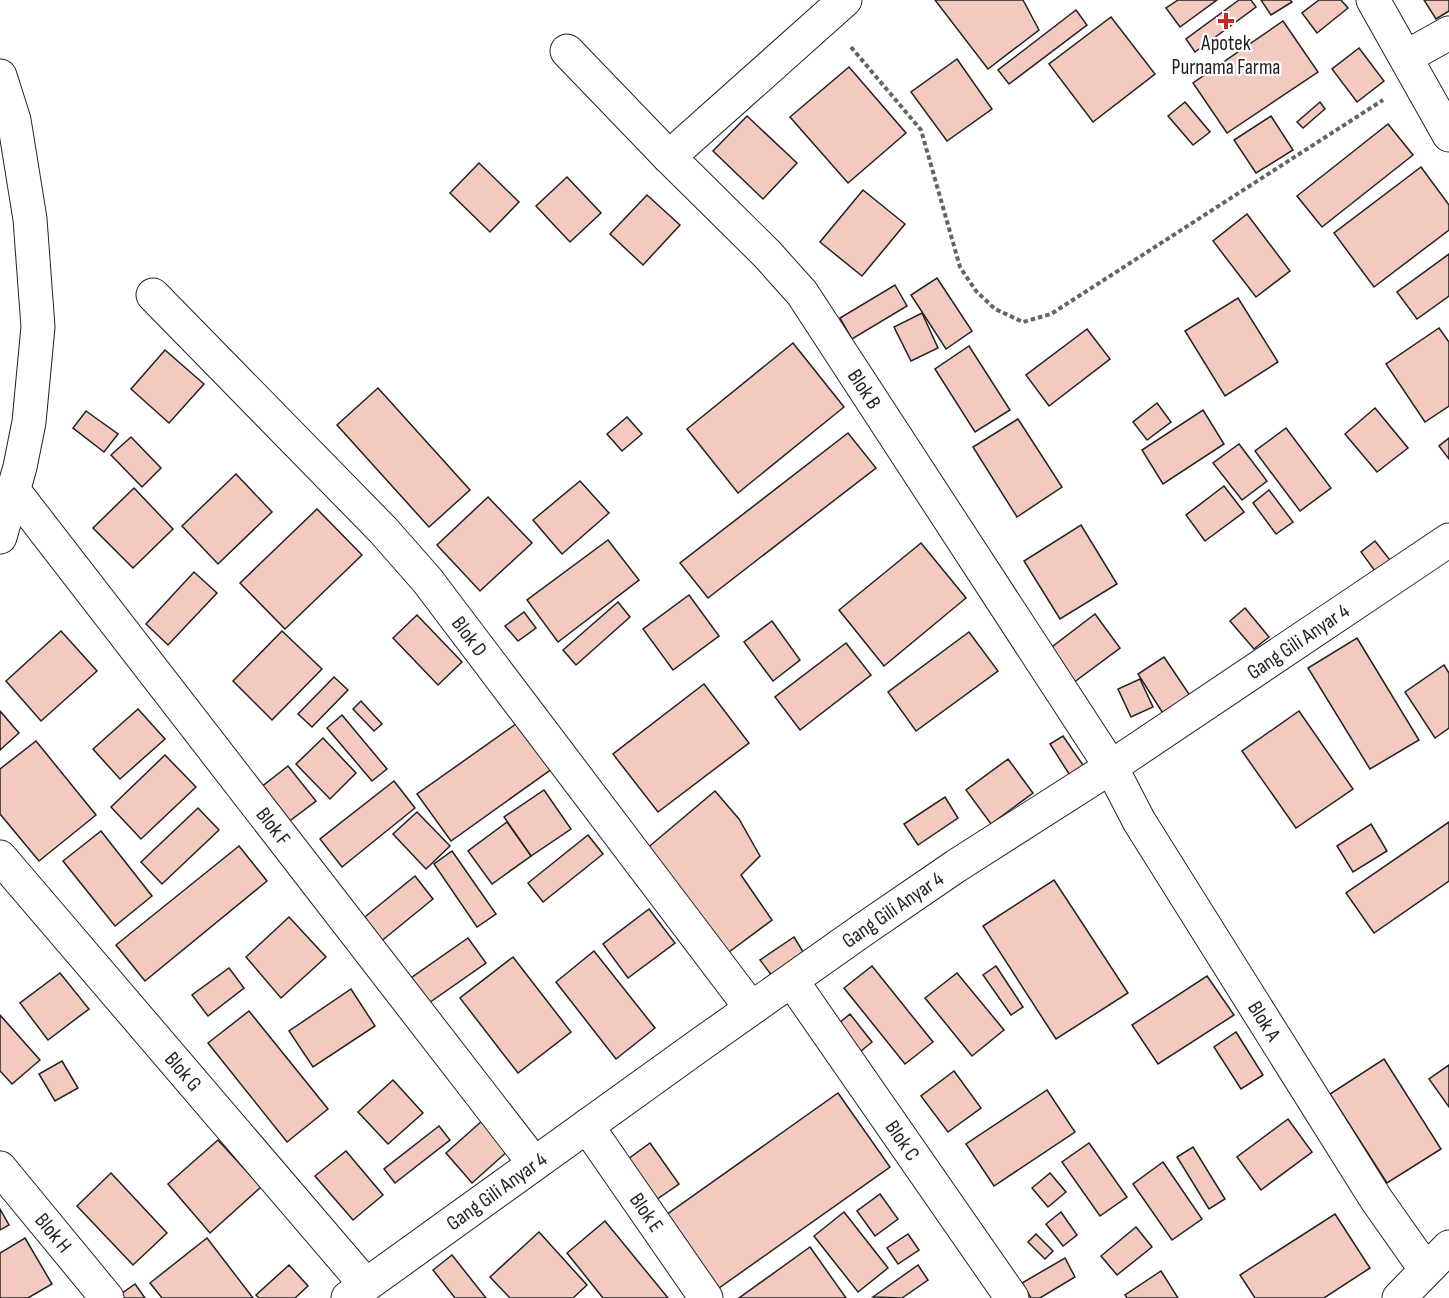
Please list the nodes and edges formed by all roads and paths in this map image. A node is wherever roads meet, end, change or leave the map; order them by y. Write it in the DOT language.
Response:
graph roads {
  1 [pos="1373,0"];
  2 [pos="835,8"];
  3 [pos="1449,33"];
  4 [pos="567,51"];
  5 [pos="1411,68"];
  6 [pos="0,76"];
  7 [pos="1449,135"];
  8 [pos="669,157"];
  9 [pos="153,296"];
  10 [pos="14,491"];
  11 [pos="0,537"];
  12 [pos="1449,540"];
  13 [pos="1111,767"];
  14 [pos="0,857"];
  15 [pos="792,981"];
  16 [pos="751,1008"];
  17 [pos="587,1126"];
  18 [pos="534,1163"];
  19 [pos="0,1168"];
  20 [pos="1433,1261"];
  21 [pos="357,1291"];
  22 [pos="107,1298"];
  23 [pos="706,1298"];
  24 [pos="1012,1298"];
  25 [pos="1399,1298"];
  1 -- 5 [label="street"];
  2 -- 5 [label="path"];
  2 -- 8 [label="street"];
  3 -- 5 [label="street"];
  4 -- 8 [label="street, Blok B"];
  5 -- 7 [label="street"];
  6 -- 10 [label="street"];
  8 -- 13 [label="street, Blok B"];
  9 -- 16 [label="street, Blok D"];
  10 -- 11 [label="street"];
  10 -- 18 [label="street, Blok F"];
  12 -- 13 [label="street, Gang Gili Anyar 4"];
  13 -- 15 [label="street, Gang Gili Anyar 4"];
  13 -- 20 [label="street, Blok A"];
  14 -- 21 [label="street, Blok G"];
  15 -- 16 [label="street, Gang Gili Anyar 4"];
  15 -- 24 [label="street, Blok C"];
  16 -- 17 [label="street, Gang Gili Anyar 4"];
  17 -- 18 [label="street, Gang Gili Anyar 4"];
  17 -- 23 [label="street, Blok E"];
  18 -- 21 [label="street, Gang Gili Anyar 4"];
  19 -- 22 [label="street, Blok H"];
  20 -- 25 [label="street"];
}
